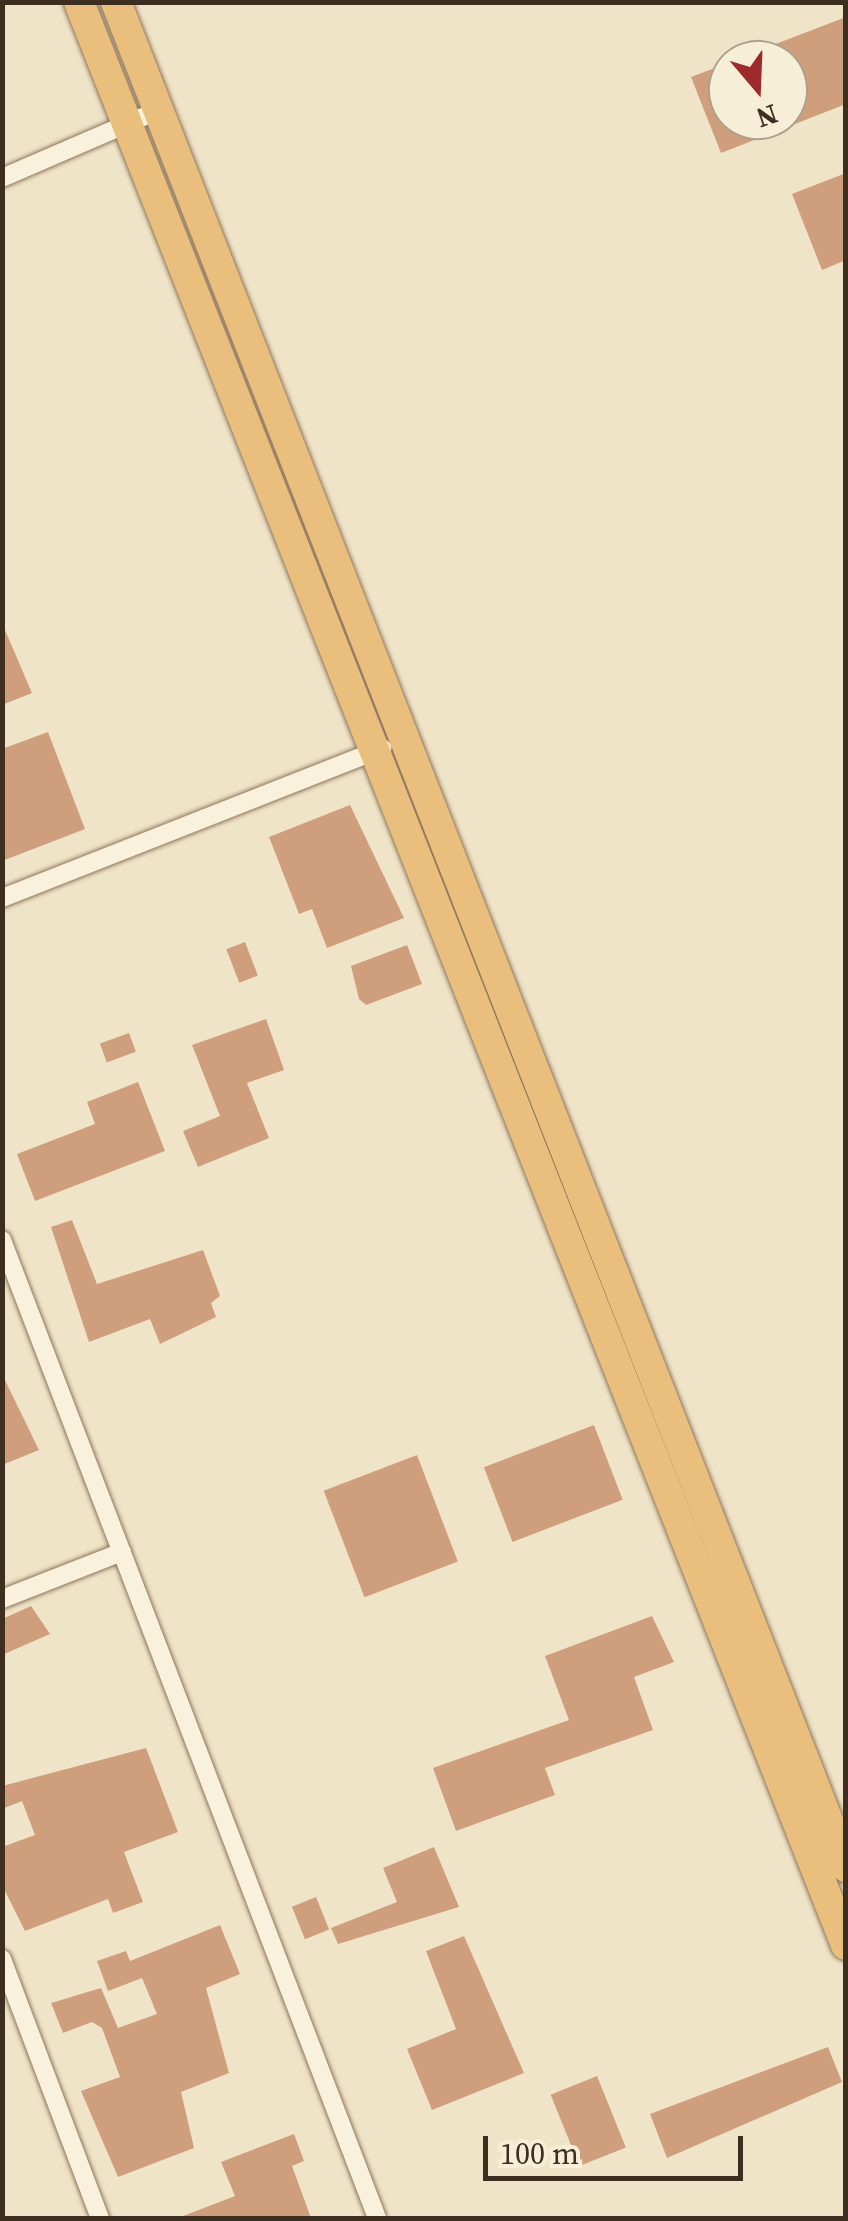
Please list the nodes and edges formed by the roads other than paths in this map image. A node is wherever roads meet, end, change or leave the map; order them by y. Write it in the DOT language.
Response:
graph roads {
  1 [pos="80,2"];
  2 [pos="116,2"];
  3 [pos="159,110"];
  4 [pos="126,121"];
  5 [pos="2,178"];
  6 [pos="405,740"];
  7 [pos="376,752"];
  8 [pos="2,898"];
  9 [pos="2,1240"];
  10 [pos="122,1552"];
  11 [pos="2,1599"];
  12 [pos="846,1867"];
  13 [pos="837,1898"];
  14 [pos="846,1944"];
  15 [pos="2,1959"];
  16 [pos="22,2012"];
  17 [pos="2,2020"];
  18 [pos="100,2218"];
  19 [pos="377,2218"];
  1 -- 4 [label="highway"];
  2 -- 3 [label="highway"];
  3 -- 4 [label="street"];
  3 -- 6 [label="highway"];
  4 -- 5 [label="street"];
  4 -- 7 [label="highway"];
  6 -- 7 [label="street"];
  6 -- 12 [label="highway"];
  7 -- 8 [label="street"];
  7 -- 13 [label="highway"];
  9 -- 10 [label="street"];
  10 -- 11 [label="street"];
  10 -- 19 [label="street"];
  13 -- 14 [label="highway"];
  15 -- 16 [label="street"];
  16 -- 17 [label="street"];
  16 -- 18 [label="street"];
}
